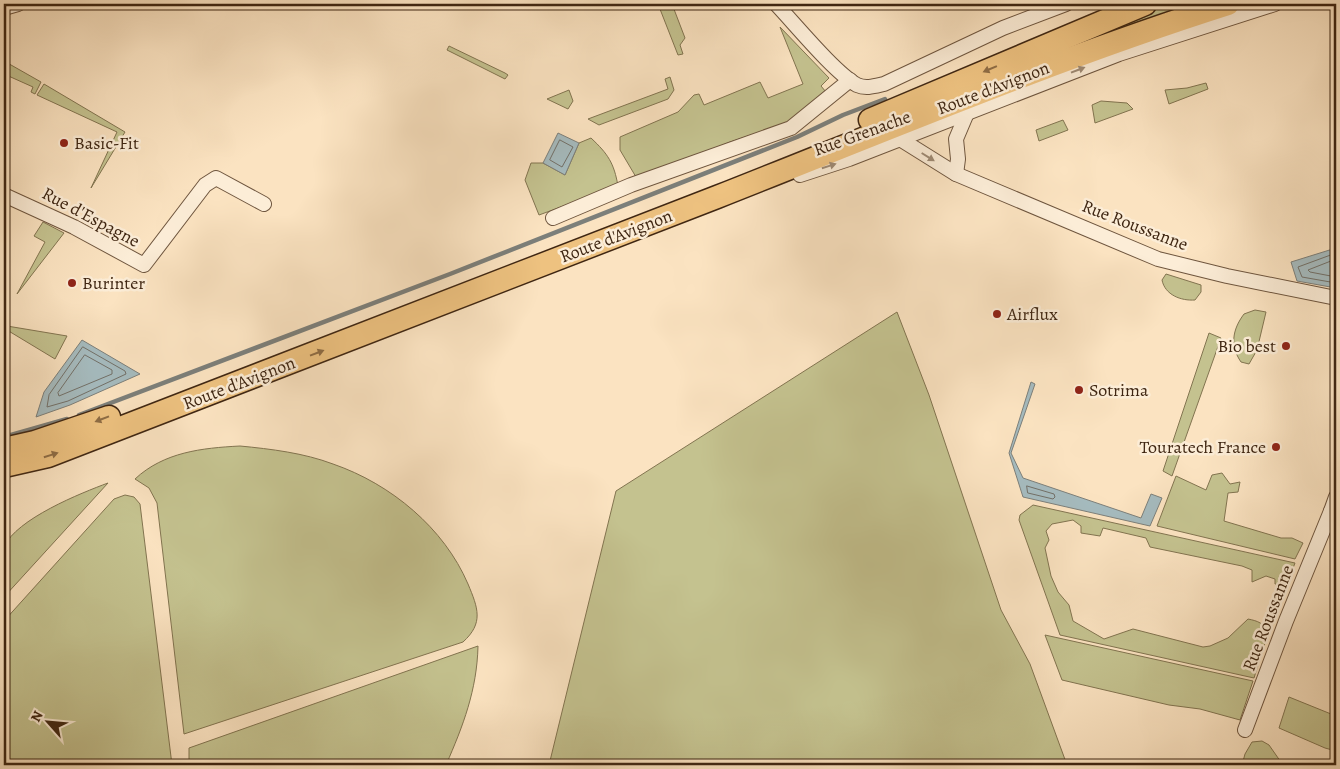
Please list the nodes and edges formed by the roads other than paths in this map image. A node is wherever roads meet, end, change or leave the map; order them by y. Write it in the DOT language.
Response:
graph roads {
  1 [pos="18,4"];
  2 [pos="776,4"];
  3 [pos="1066,4"];
  4 [pos="1145,4"];
  5 [pos="1228,4"];
  6 [pos="1275,4"];
  7 [pos="4,8"];
  8 [pos="850,80"];
  9 [pos="967,113"];
  10 [pos="900,140"];
  11 [pos="956,174"];
  12 [pos="4,195"];
  13 [pos="715,198"];
  14 [pos="264,204"];
  15 [pos="553,218"];
  16 [pos="1336,298"];
  17 [pos="4,449"];
  18 [pos="4,466"];
  19 [pos="1336,497"];
  20 [pos="1331,515"];
  21 [pos="1245,730"];
  1 -- 7 [label="street"];
  2 -- 8 [label="street"];
  3 -- 8 [label="street"];
  4 -- 17 [label="main road, Route d'Avignon, one-way"];
  5 -- 13 [label="main road, Route d'Avignon"];
  9 -- 6 [label="street, Rue Grenache, one-way"];
  8 -- 15 [label="street"];
  9 -- 10 [label="street, Rue Grenache"];
  9 -- 11 [label="street"];
  10 -- 11 [label="street, Rue Roussanne, one-way"];
  13 -- 10 [label="street, Rue Grenache, one-way"];
  11 -- 16 [label="street, Rue Roussanne"];
  12 -- 14 [label="street, Rue d'Espagne"];
  18 -- 13 [label="main road, Route d'Avignon, one-way"];
  19 -- 20 [label="street, Rue Roussanne"];
  20 -- 21 [label="street, Rue Roussanne"];
}
